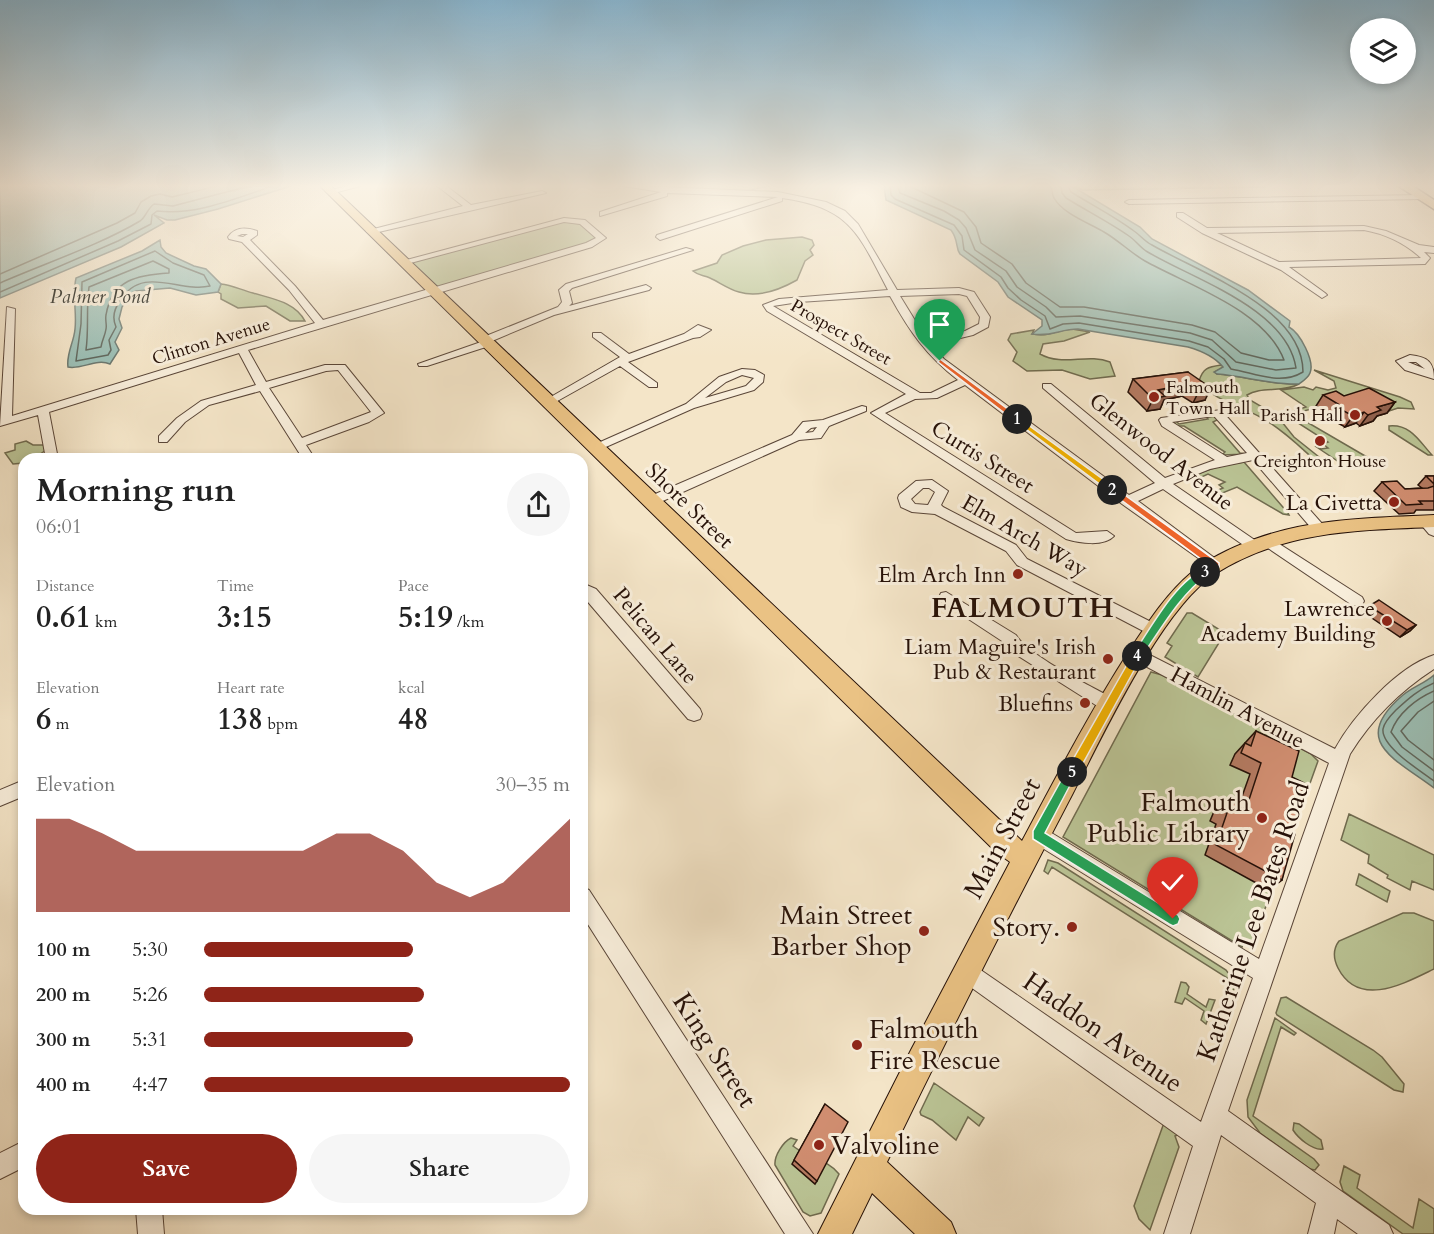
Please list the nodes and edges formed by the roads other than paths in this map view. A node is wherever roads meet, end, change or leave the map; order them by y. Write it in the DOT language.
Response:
graph roads {
  1 [pos="248,243"];
  2 [pos="382,243"];
  3 [pos="476,243"];
  4 [pos="595,243"];
  5 [pos="864,243"];
  6 [pos="1230,243"];
  7 [pos="1405,243"];
  8 [pos="1416,249"];
  9 [pos="689,250"];
  10 [pos="1434,250"];
  11 [pos="403,262"];
  12 [pos="1277,265"];
  13 [pos="646,288"];
  14 [pos="432,290"];
  15 [pos="894,294"];
  16 [pos="1322,295"];
  17 [pos="10,309"];
  18 [pos="550,314"];
  19 [pos="321,324"];
  20 [pos="597,334"];
  21 [pos="690,334"];
  22 [pos="486,342"];
  23 [pos="924,344"];
  24 [pos="242,348"];
  25 [pos="624,360"];
  26 [pos="423,364"];
  27 [pos="3,366"];
  28 [pos="965,381"];
  29 [pos="653,385"];
  30 [pos="1047,386"];
  31 [pos="263,387"];
  32 [pos="915,394"];
  33 [pos="548,402"];
  34 [pos="690,406"];
  35 [pos="862,409"];
  36 [pos="44,410"];
  37 [pos="3,422"];
  38 [pos="163,439"];
  39 [pos="300,443"];
  40 [pos="595,447"];
  41 [pos="51,453"];
  42 [pos="306,453"];
  43 [pos="1256,456"];
  44 [pos="1224,460"];
  45 [pos="1164,484"];
  46 [pos="651,501"];
  47 [pos="1127,501"];
  48 [pos="938,510"];
  49 [pos="1431,524"];
  50 [pos="1318,527"];
  51 [pos="1107,536"];
  52 [pos="1260,544"];
  53 [pos="1215,565"];
  54 [pos="588,591"];
  55 [pos="946,597"];
  56 [pos="1357,601"];
  57 [pos="1155,630"];
  58 [pos="1138,655"];
  59 [pos="1434,661"];
  60 [pos="1108,704"];
  61 [pos="694,714"];
  62 [pos="1339,760"];
  63 [pos="18,790"];
  64 [pos="0,798"];
  65 [pos="1038,835"];
  66 [pos="1025,857"];
  67 [pos="588,906"];
  68 [pos="965,972"];
  69 [pos="1265,973"];
  70 [pos="1215,1116"];
  71 [pos="1208,1141"];
  72 [pos="18,1156"];
  73 [pos="0,1167"];
  74 [pos="869,1167"];
  75 [pos="1330,1198"];
  76 [pos="149,1215"];
  77 [pos="151,1234"];
  78 [pos="800,1234"];
  79 [pos="836,1234"];
  80 [pos="939,1234"];
  81 [pos="1177,1234"];
  82 [pos="1321,1234"];
  83 [pos="1380,1234"];
  1 -- 19 [label="street"];
  2 -- 11 [label="main road, Shore Street"];
  3 -- 11 [label="street, Clinton Avenue"];
  4 -- 14 [label="street, Clinton Avenue"];
  5 -- 15 [label="street"];
  6 -- 12 [label="street"];
  7 -- 8 [label="street"];
  8 -- 10 [label="street"];
  8 -- 12 [label="street"];
  9 -- 18 [label="street"];
  11 -- 14 [label="main road, Shore Street"];
  12 -- 16 [label="street"];
  13 -- 18 [label="street"];
  14 -- 19 [label="street, Clinton Avenue"];
  14 -- 22 [label="main road, Shore Street"];
  15 -- 23 [label="street"];
  15 -- 23 [label="street"];
  15 -- 32 [label="street, Prospect Street"];
  17 -- 27 [label="street"];
  18 -- 22 [label="street"];
  19 -- 24 [label="street, Clinton Avenue"];
  20 -- 25 [label="street"];
  21 -- 25 [label="street"];
  22 -- 26 [label="street"];
  22 -- 33 [label="main road, Shore Street"];
  23 -- 28 [label="street"];
  24 -- 31 [label="street"];
  24 -- 36 [label="street, Clinton Avenue"];
  25 -- 29 [label="street"];
  25 -- 33 [label="street"];
  27 -- 37 [label="street"];
  28 -- 32 [label="street"];
  28 -- 47 [label="street"];
  30 -- 45 [label="street, Glenwood Avenue"];
  31 -- 38 [label="street"];
  31 -- 39 [label="street"];
  31 -- 39 [label="street"];
  32 -- 51 [label="street, Curtis Street"];
  33 -- 40 [label="main road, Shore Street"];
  34 -- 34 [label="street"];
  34 -- 40 [label="street"];
  35 -- 46 [label="street"];
  36 -- 37 [label="street, Clinton Avenue"];
  36 -- 41 [label="street"];
  39 -- 42 [label="street"];
  40 -- 46 [label="main road, Shore Street"];
  43 -- 44 [label="street"];
  43 -- 44 [label="street"];
  43 -- 50 [label="street"];
  44 -- 45 [label="street"];
  45 -- 47 [label="street"];
  45 -- 52 [label="street, Glenwood Avenue"];
  46 -- 66 [label="main road, Shore Street"];
  47 -- 53 [label="street"];
  48 -- 57 [label="street, Elm Arch Way"];
  49 -- 50 [label="main road, Main Street"];
  50 -- 52 [label="main road, Main Street"];
  52 -- 53 [label="main road, Main Street"];
  52 -- 56 [label="street, Glenwood Avenue"];
  53 -- 57 [label="main road, Main Street"];
  54 -- 61 [label="street, Pelican Lane"];
  55 -- 60 [label="street"];
  57 -- 58 [label="main road, Main Street"];
  58 -- 60 [label="main road, Main Street"];
  58 -- 62 [label="street, Hamlin Avenue"];
  59 -- 62 [label="street, Katherine Lee Bates Road"];
  60 -- 65 [label="main road, Main Street"];
  62 -- 69 [label="street, Katherine Lee Bates Road"];
  63 -- 64 [label="street"];
  65 -- 66 [label="main road, Main Street"];
  65 -- 69 [label="street"];
  66 -- 68 [label="main road, Main Street"];
  67 -- 78 [label="street, King Street"];
  68 -- 71 [label="street, Haddon Avenue"];
  68 -- 74 [label="main road, Main Street"];
  69 -- 70 [label="street, Katherine Lee Bates Road"];
  70 -- 71 [label="street, Katherine Lee Bates Road"];
  70 -- 75 [label="street"];
  71 -- 81 [label="street, Katherine Lee Bates Road"];
  72 -- 73 [label="street"];
  74 -- 79 [label="main road, Main Street"];
  74 -- 80 [label="main road"];
  75 -- 82 [label="street"];
  75 -- 83 [label="street"];
  76 -- 77 [label="street"];
}
